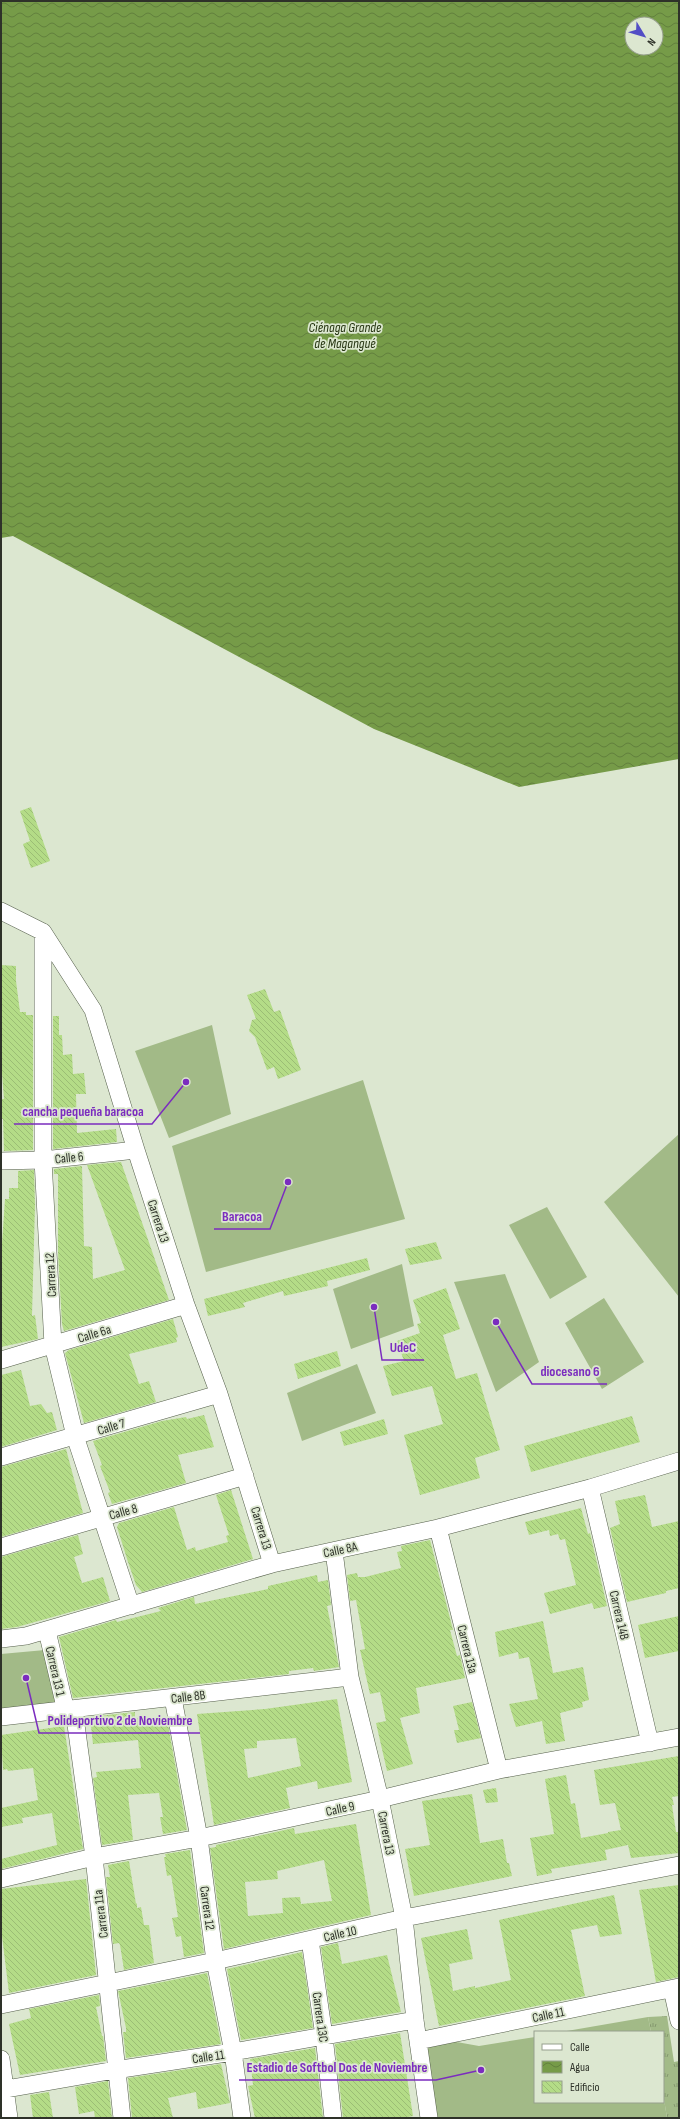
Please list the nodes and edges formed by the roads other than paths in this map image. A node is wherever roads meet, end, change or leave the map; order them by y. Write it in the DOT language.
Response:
graph roads {
  1 [pos="1,911"];
  2 [pos="43,932"];
  3 [pos="136,1150"];
  4 [pos="44,1160"];
  5 [pos="1,1161"];
  6 [pos="186,1305"];
  7 [pos="54,1345"];
  8 [pos="1,1360"];
  9 [pos="220,1394"];
  10 [pos="75,1436"];
  11 [pos="1,1457"];
  12 [pos="679,1461"];
  13 [pos="245,1476"];
  14 [pos="590,1488"];
  15 [pos="101,1517"];
  16 [pos="438,1528"];
  17 [pos="1,1547"];
  18 [pos="334,1551"];
  19 [pos="272,1564"];
  20 [pos="131,1606"];
  21 [pos="47,1630"];
  22 [pos="1,1639"];
  23 [pos="350,1677"];
  24 [pos="173,1698"];
  25 [pos="70,1710"];
  26 [pos="1,1717"];
  27 [pos="679,1738"];
  28 [pos="650,1743"];
  29 [pos="499,1770"];
  30 [pos="380,1799"];
  31 [pos="198,1838"];
  32 [pos="94,1857"];
  33 [pos="679,1864"];
  34 [pos="1,1879"];
  35 [pos="404,1918"];
  36 [pos="310,1940"];
  37 [pos="215,1962"];
  38 [pos="108,1982"];
  39 [pos="676,1988"];
  40 [pos="1,2005"];
  41 [pos="415,2020"];
  42 [pos="679,2021"];
  43 [pos="324,2036"];
  44 [pos="418,2041"];
  45 [pos="233,2052"];
  46 [pos="1,2059"];
  47 [pos="116,2070"];
  48 [pos="3,2089"];
  49 [pos="10,2118"];
  50 [pos="122,2118"];
  51 [pos="242,2118"];
  52 [pos="333,2118"];
  53 [pos="429,2118"];
  1 -- 2 [label="street"];
  2 -- 3 [label="street, Carrera 13"];
  2 -- 4 [label="street, Carrera 12"];
  3 -- 4 [label="street, Calle 6"];
  3 -- 6 [label="street, Carrera 13"];
  4 -- 5 [label="street, Calle 6"];
  4 -- 7 [label="street, Carrera 12"];
  6 -- 7 [label="street, Calle 6a"];
  6 -- 9 [label="street, Carrera 13"];
  7 -- 8 [label="street, Calle 6a"];
  7 -- 10 [label="street, Carrera 12"];
  9 -- 10 [label="street, Calle 7"];
  9 -- 13 [label="street, Carrera 13"];
  10 -- 11 [label="street, Calle 7"];
  10 -- 15 [label="street, Carrera 12"];
  12 -- 14 [label="street, Calle 8A"];
  13 -- 15 [label="street, Calle 8"];
  13 -- 19 [label="street, Carrera 13"];
  14 -- 16 [label="street, Calle 8A"];
  14 -- 28 [label="street, Carrera 14B"];
  15 -- 17 [label="street, Calle 8"];
  15 -- 20 [label="street, Carrera 12"];
  16 -- 18 [label="street, Calle 8A"];
  16 -- 29 [label="street, Carrera 13a"];
  18 -- 19 [label="street, Calle 8A"];
  18 -- 23 [label="street, Carrera 13"];
  19 -- 20 [label="street, Calle 8A"];
  20 -- 21 [label="street, Calle 8A"];
  21 -- 22 [label="street, Calle 8A"];
  21 -- 25 [label="street, Carrera 13 1"];
  23 -- 24 [label="street, Calle 8B"];
  23 -- 30 [label="street, Carrera 13"];
  24 -- 25 [label="street, Calle 8B"];
  24 -- 31 [label="street, Carrera 12"];
  25 -- 26 [label="street, Calle 8B"];
  25 -- 32 [label="street, Carrera 11a"];
  27 -- 28 [label="street, Calle 9"];
  28 -- 29 [label="street, Calle 9"];
  29 -- 30 [label="street, Calle 9"];
  30 -- 31 [label="street, Calle 9"];
  30 -- 35 [label="street, Carrera 13"];
  31 -- 32 [label="street, Calle 9"];
  31 -- 37 [label="street, Carrera 12"];
  32 -- 34 [label="street, Calle 9"];
  32 -- 38 [label="street, Carrera 11a"];
  33 -- 35 [label="street, Calle 10"];
  35 -- 36 [label="street, Calle 10"];
  35 -- 41 [label="street, Carrera 13"];
  36 -- 37 [label="street, Calle 10"];
  36 -- 43 [label="street, Carrera 13C"];
  37 -- 38 [label="street, Calle 10"];
  37 -- 45 [label="street, Carrera 12"];
  38 -- 40 [label="street, Calle 10"];
  38 -- 47 [label="street, Carrera 11a"];
  39 -- 42 [label="street"];
  39 -- 44 [label="street, Calle 11"];
  41 -- 43 [label="street, Calle 11"];
  41 -- 44 [label="street, Carrera 13"];
  43 -- 45 [label="street, Calle 11"];
  43 -- 52 [label="street, Carrera 13C"];
  44 -- 53 [label="street, Carrera 13"];
  45 -- 47 [label="street, Calle 11"];
  45 -- 51 [label="street, Carrera 12"];
  46 -- 48 [label="street"];
  47 -- 48 [label="street, Calle 11"];
  47 -- 50 [label="street, Carrera 11a"];
  48 -- 49 [label="street"];
}
